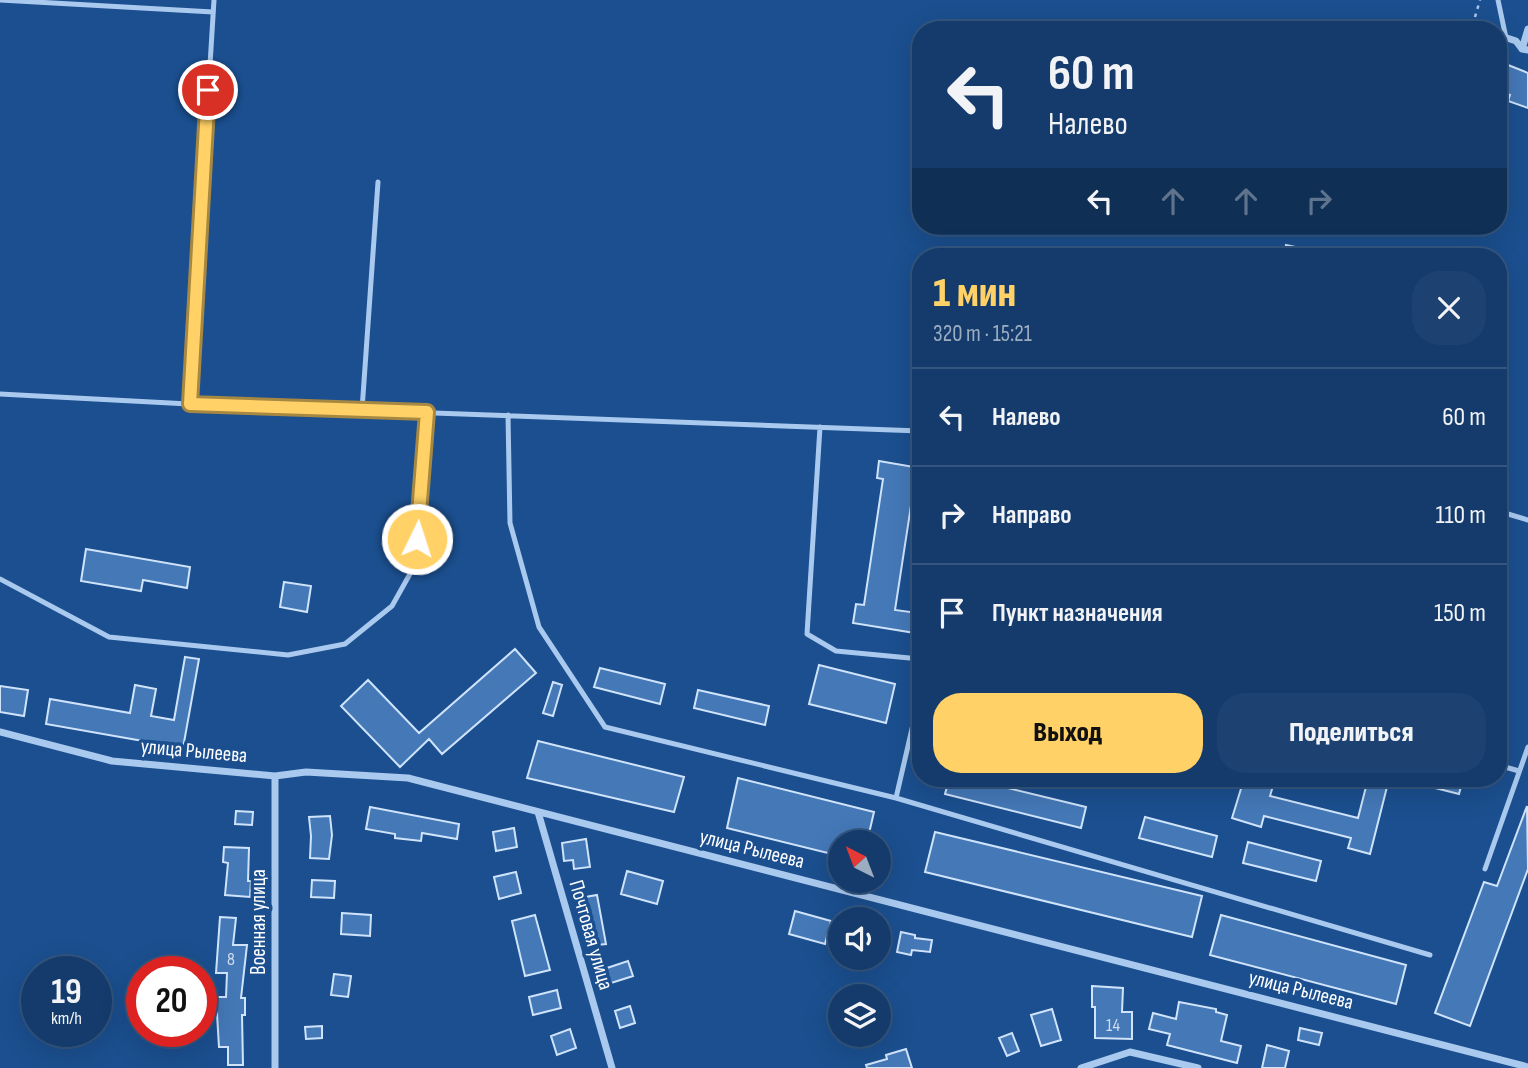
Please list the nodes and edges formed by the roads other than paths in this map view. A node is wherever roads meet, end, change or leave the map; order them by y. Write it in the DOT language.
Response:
graph roads {
  1 [pos="0,0"];
  2 [pos="214,0"];
  3 [pos="1498,0"];
  4 [pos="213,12"];
  5 [pos="1500,21"];
  6 [pos="1528,29"];
  7 [pos="1507,38"];
  8 [pos="1525,50"];
  9 [pos="378,182"];
  10 [pos="0,394"];
  11 [pos="190,404"];
  12 [pos="362,410"];
  13 [pos="427,412"];
  14 [pos="508,415"];
  15 [pos="820,427"];
  16 [pos="912,431"];
  17 [pos="1507,514"];
  18 [pos="1528,520"];
  19 [pos="0,579"];
  20 [pos="912,658"];
  21 [pos="912,729"];
  22 [pos="0,732"];
  23 [pos="1528,747"];
  24 [pos="1507,768"];
  25 [pos="1519,771"];
  26 [pos="275,776"];
  27 [pos="896,798"];
  28 [pos="538,812"];
  29 [pos="1485,869"];
  30 [pos="1430,955"];
  31 [pos="1528,1067"];
  32 [pos="275,1068"];
  33 [pos="612,1068"];
  34 [pos="1082,1068"];
  35 [pos="1198,1068"];
  1 -- 4 [label="lane"];
  2 -- 4 [label="lane"];
  3 -- 5 [label="lane"];
  4 -- 11 [label="lane"];
  6 -- 8 [label="street"];
  7 -- 8 [label="street"];
  9 -- 12 [label="lane"];
  10 -- 11 [label="lane"];
  11 -- 12 [label="lane"];
  12 -- 13 [label="lane"];
  13 -- 14 [label="lane"];
  13 -- 19 [label="lane"];
  14 -- 15 [label="lane"];
  14 -- 27 [label="lane"];
  15 -- 16 [label="lane"];
  15 -- 20 [label="lane"];
  17 -- 18 [label="lane"];
  21 -- 27 [label="lane"];
  22 -- 26 [label="street, улица Рылеева"];
  23 -- 25 [label="lane"];
  24 -- 25 [label="lane"];
  25 -- 29 [label="lane"];
  26 -- 28 [label="street, улица Рылеева"];
  26 -- 32 [label="street, Военная улица"];
  27 -- 30 [label="lane"];
  28 -- 31 [label="street, улица Рылеева"];
  28 -- 33 [label="street, Почтовая улица"];
  34 -- 35 [label="street"];
}
